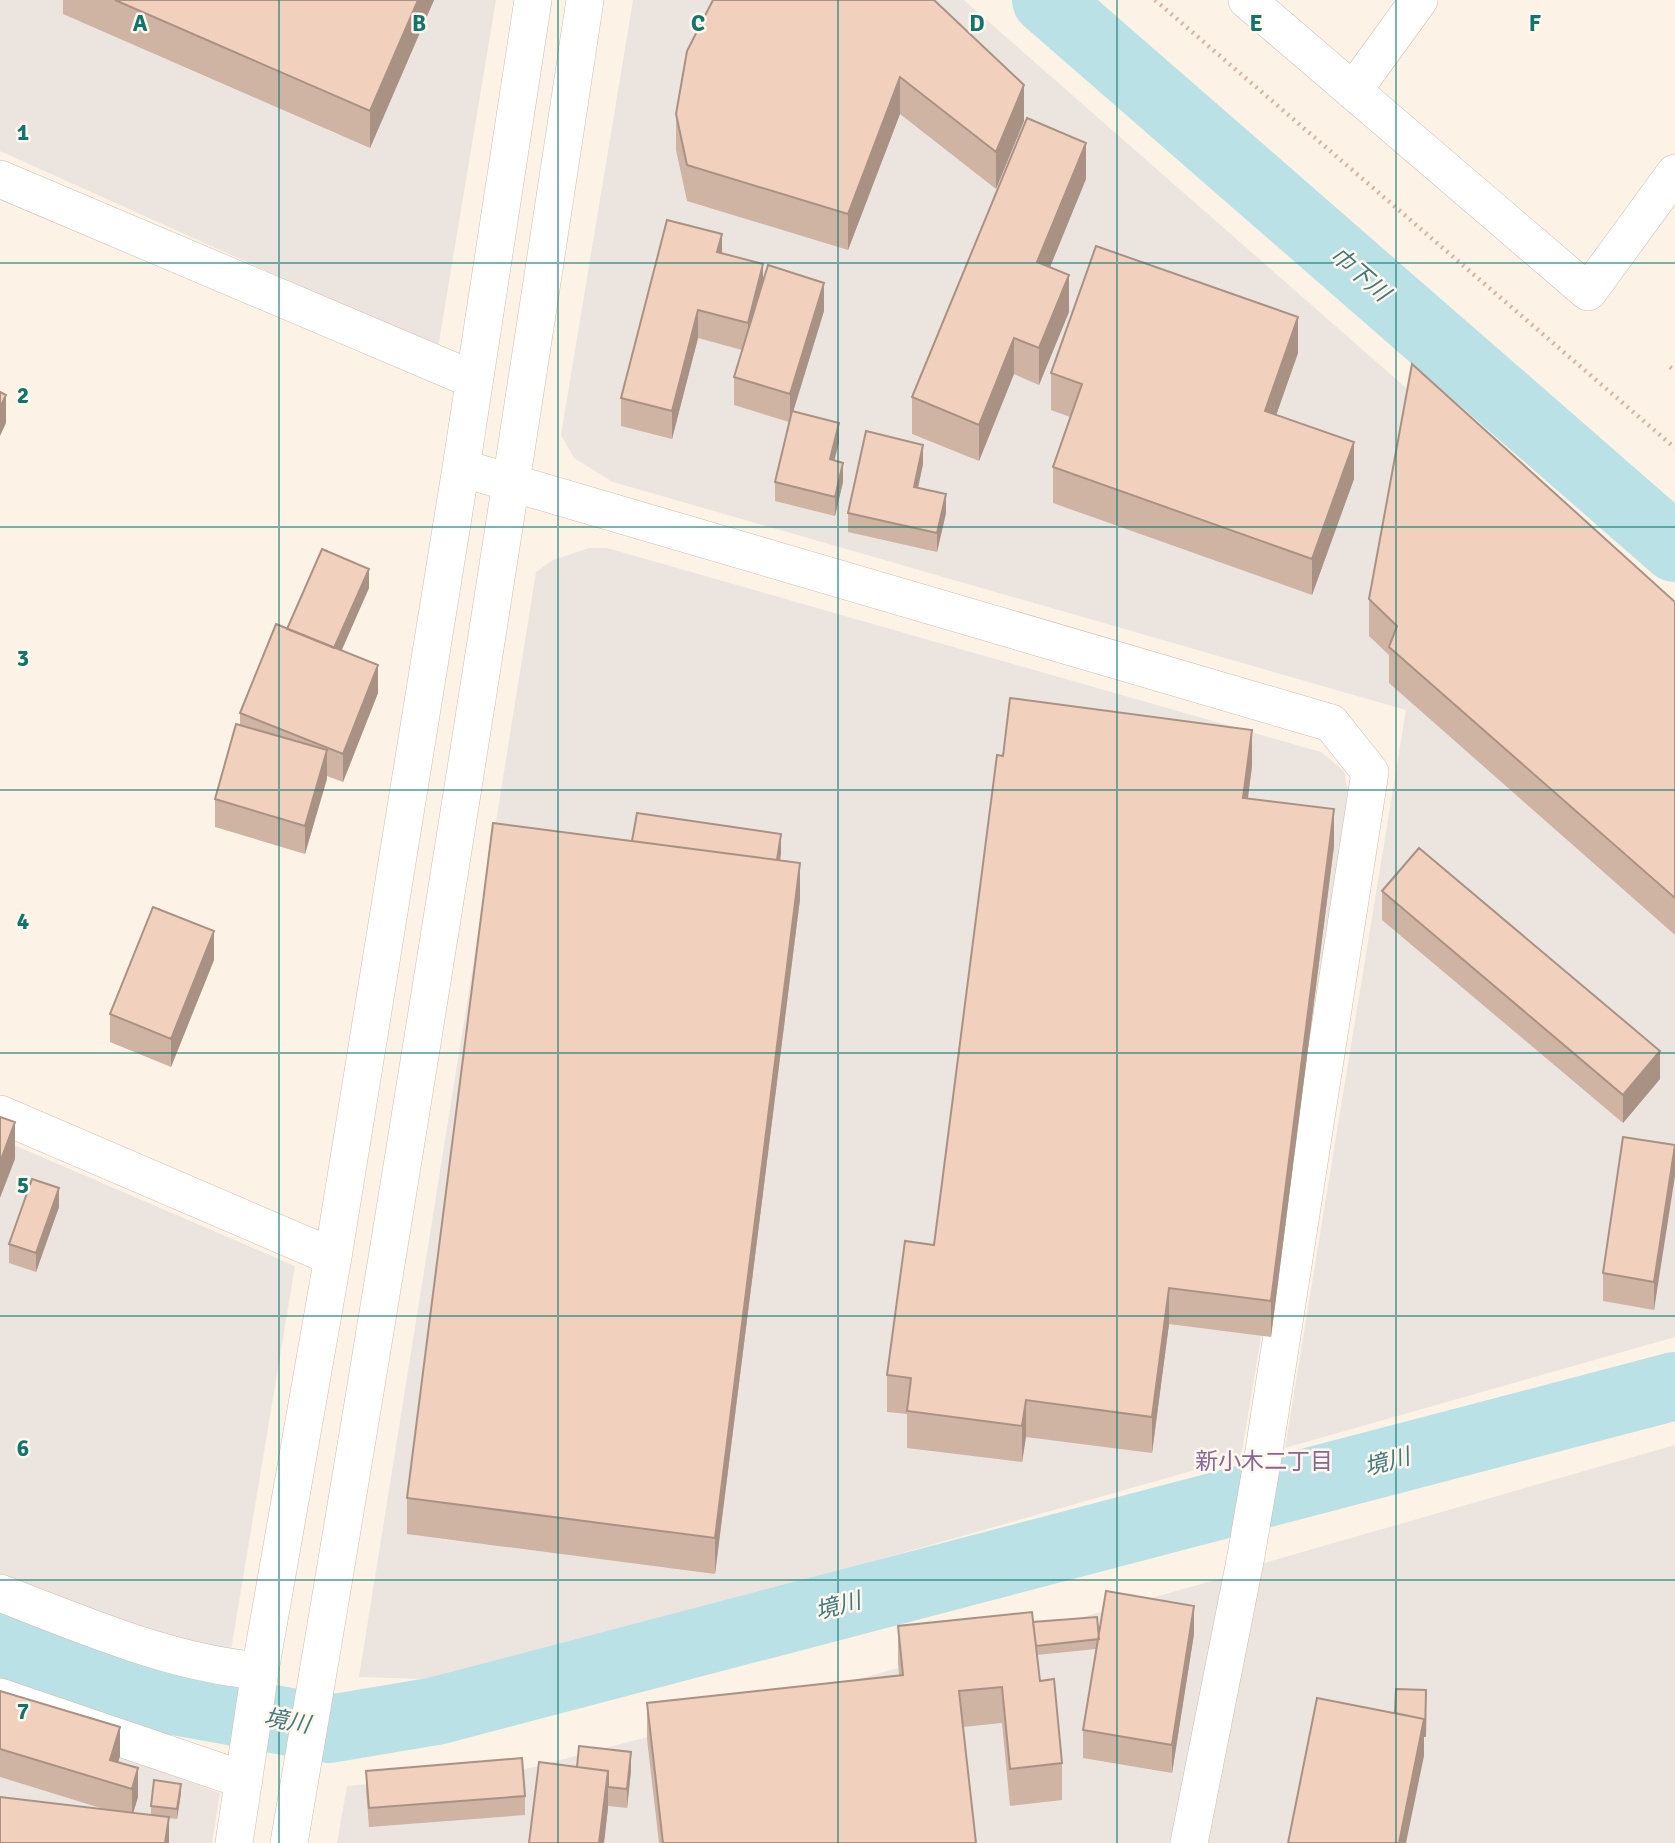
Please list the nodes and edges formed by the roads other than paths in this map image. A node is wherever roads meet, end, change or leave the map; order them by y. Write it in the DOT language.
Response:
graph roads {
  1 [pos="533,0"];
  2 [pos="585,0"];
  3 [pos="1247,0"];
  4 [pos="1419,0"];
  5 [pos="1353,91"];
  6 [pos="1675,173"];
  7 [pos="0,179"];
  8 [pos="474,380"];
  9 [pos="461,468"];
  10 [pos="512,482"];
  11 [pos="0,1114"];
  12 [pos="333,1257"];
  13 [pos="0,1592"];
  14 [pos="260,1671"];
  15 [pos="0,1697"];
  16 [pos="244,1780"];
  17 [pos="234,1843"];
  18 [pos="289,1843"];
  19 [pos="1189,1843"];
  1 -- 8 [label="street"];
  2 -- 10 [label="street"];
  3 -- 5 [label="street"];
  4 -- 5 [label="street"];
  5 -- 6 [label="street"];
  7 -- 8 [label="street"];
  8 -- 9 [label="street"];
  9 -- 10 [label="street"];
  9 -- 12 [label="street"];
  10 -- 18 [label="street"];
  10 -- 19 [label="street"];
  11 -- 12 [label="street"];
  12 -- 14 [label="street"];
  13 -- 14 [label="street"];
  14 -- 16 [label="street"];
  15 -- 16 [label="street"];
  16 -- 17 [label="street"];
}
